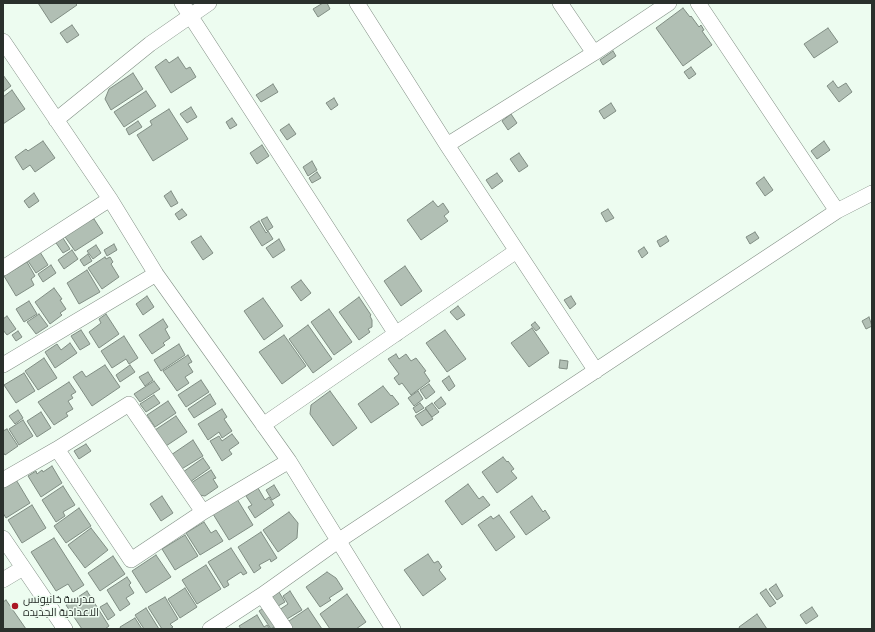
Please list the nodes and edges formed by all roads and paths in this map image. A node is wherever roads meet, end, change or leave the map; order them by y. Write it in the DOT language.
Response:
graph roads {
  1 [pos="208,3"];
  2 [pos="357,3"];
  3 [pos="560,3"];
  4 [pos="669,3"];
  5 [pos="698,3"];
  6 [pos="186,9"];
  7 [pos="3,41"];
  8 [pos="594,52"];
  9 [pos="56,120"];
  10 [pos="447,145"];
  11 [pos="872,193"];
  12 [pos="110,200"];
  13 [pos="837,211"];
  14 [pos="515,252"];
  15 [pos="3,268"];
  16 [pos="156,274"];
  17 [pos="396,334"];
  18 [pos="3,365"];
  19 [pos="596,370"];
  20 [pos="263,425"];
  21 [pos="57,449"];
  22 [pos="289,461"];
  23 [pos="3,480"];
  24 [pos="203,512"];
  25 [pos="3,538"];
  26 [pos="338,541"];
  27 [pos="23,568"];
  28 [pos="3,580"];
  29 [pos="262,595"];
  30 [pos="65,629"];
  31 [pos="210,629"];
  32 [pos="284,629"];
  33 [pos="393,629"];
  1 -- 6 [label="street"];
  2 -- 10 [label="street"];
  3 -- 8 [label="street"];
  4 -- 8 [label="street"];
  5 -- 13 [label="street"];
  6 -- 9 [label="street"];
  6 -- 17 [label="street"];
  7 -- 9 [label="street"];
  8 -- 10 [label="street"];
  9 -- 12 [label="street"];
  10 -- 19 [label="street"];
  11 -- 13 [label="street"];
  12 -- 15 [label="street"];
  12 -- 16 [label="street"];
  13 -- 19 [label="street"];
  14 -- 17 [label="street"];
  16 -- 18 [label="street"];
  16 -- 20 [label="street"];
  17 -- 20 [label="street"];
  19 -- 26 [label="street"];
  20 -- 22 [label="street"];
  21 -- 23 [label="street"];
  21 -- 24 [label="street"];
  21 -- 24 [label="street"];
  22 -- 24 [label="street"];
  22 -- 26 [label="street"];
  25 -- 27 [label="street"];
  26 -- 29 [label="street"];
  26 -- 33 [label="street"];
  27 -- 28 [label="street"];
  27 -- 30 [label="street"];
  29 -- 31 [label="street"];
  29 -- 32 [label="street"];
}
